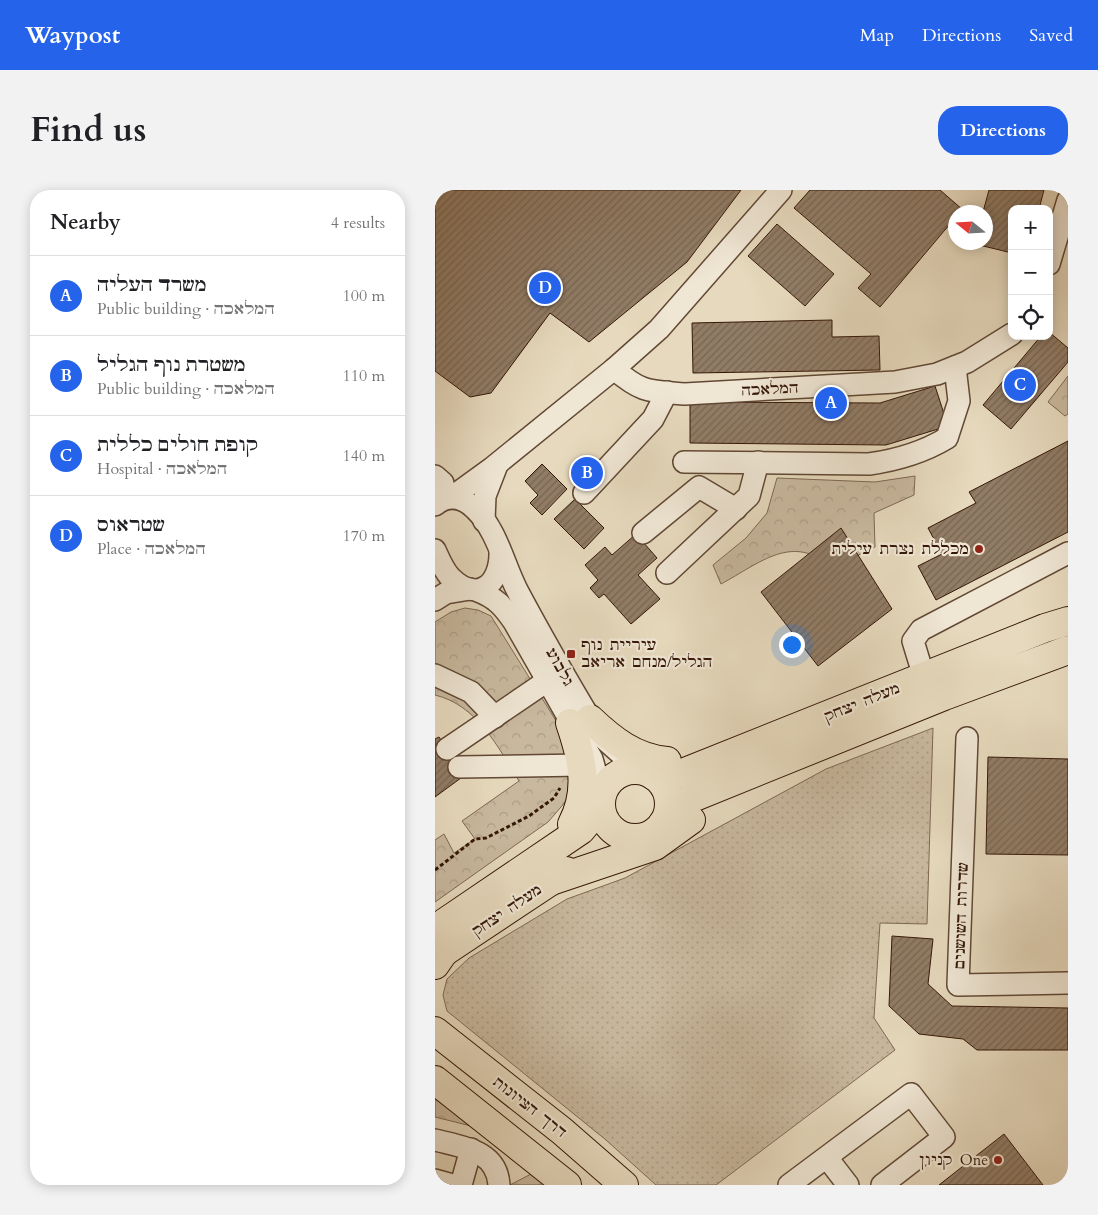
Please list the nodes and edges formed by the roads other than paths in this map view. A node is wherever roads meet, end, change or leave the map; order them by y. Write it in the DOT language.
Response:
graph roads {
  1 [pos="781,190"];
  2 [pos="1068,200"];
  3 [pos="1053,251"];
  4 [pos="1008,336"];
  5 [pos="955,367"];
  6 [pos="614,369"];
  7 [pos="667,392"];
  8 [pos="498,462"];
  9 [pos="684,462"];
  10 [pos="758,462"];
  11 [pos="435,476"];
  12 [pos="584,493"];
  13 [pos="444,500"];
  14 [pos="736,509"];
  15 [pos="485,522"];
  16 [pos="643,533"];
  17 [pos="500,551"];
  18 [pos="1068,553"];
  19 [pos="437,554"];
  20 [pos="667,574"];
  21 [pos="435,589"];
  22 [pos="474,590"];
  23 [pos="435,600"];
  24 [pos="1068,621"];
  25 [pos="1068,650"];
  26 [pos="435,675"];
  27 [pos="924,677"];
  28 [pos="547,682"];
  29 [pos="495,717"];
  30 [pos="580,721"];
  31 [pos="967,738"];
  32 [pos="447,749"];
  33 [pos="718,759"];
  34 [pos="572,765"];
  35 [pos="459,767"];
  36 [pos="762,770"];
  37 [pos="647,773"];
  38 [pos="601,801"];
  39 [pos="663,823"];
  40 [pos="635,838"];
  41 [pos="554,849"];
  42 [pos="551,881"];
  43 [pos="437,951"];
  44 [pos="1068,983"];
  45 [pos="436,1031"];
  46 [pos="435,1080"];
  47 [pos="435,1140"];
  48 [pos="471,1149"];
  49 [pos="827,1158"];
  50 [pos="435,1180"];
  51 [pos="453,1185"];
  52 [pos="461,1185"];
  53 [pos="499,1185"];
  54 [pos="567,1185"];
  55 [pos="624,1185"];
  56 [pos="789,1185"];
  57 [pos="848,1185"];
  58 [pos="882,1185"];
  1 -- 6 [label="street"];
  2 -- 3 [label="street"];
  4 -- 5 [label="street, המלאכה"];
  5 -- 7 [label="street, המלאכה"];
  5 -- 10 [label="street"];
  6 -- 7 [label="street, המלאכה"];
  6 -- 8 [label="street"];
  7 -- 12 [label="street"];
  8 -- 13 [label="street"];
  8 -- 15 [label="street"];
  9 -- 10 [label="street"];
  10 -- 14 [label="street"];
  11 -- 13 [label="street"];
  13 -- 15 [label="street"];
  14 -- 16 [label="street"];
  14 -- 20 [label="street"];
  15 -- 17 [label="street, גלבוע"];
  17 -- 22 [label="street"];
  17 -- 30 [label="street, גלבוע"];
  18 -- 27 [label="street"];
  19 -- 21 [label="street"];
  19 -- 22 [label="street, גלבוע"];
  22 -- 23 [label="street"];
  22 -- 28 [label="street, גלבוע"];
  24 -- 27 [label="main road, מעלה יצחק"];
  25 -- 36 [label="main road, מעלה יצחק"];
  26 -- 29 [label="street"];
  27 -- 33 [label="main road, מעלה יצחק"];
  28 -- 29 [label="street"];
  28 -- 30 [label="street, גלבוע"];
  29 -- 32 [label="street"];
  30 -- 33 [label="main road"];
  30 -- 34 [label="main road"];
  30 -- 37 [label="street, גלבוע"];
  30 -- 38 [label="street, גלבוע"];
  31 -- 44 [label="street, שדרות השושנים"];
  33 -- 37 [label="main road, מעלה יצחק"];
  34 -- 35 [label="street"];
  34 -- 41 [label="main road"];
  36 -- 39 [label="main road, מעלה יצחק"];
  36 -- 42 [label="main road"];
  37 -- 38 [label="main road"];
  37 -- 39 [label="main road"];
  38 -- 40 [label="main road"];
  38 -- 41 [label="main road, מעלה יצחק"];
  39 -- 40 [label="main road"];
  40 -- 42 [label="main road, מעלה יצחק"];
  41 -- 43 [label="main road, מעלה יצחק"];
  42 -- 43 [label="main road, מעלה יצחק"];
  45 -- 55 [label="main road, דרך הציונות"];
  46 -- 54 [label="main road"];
  47 -- 48 [label="street"];
  48 -- 52 [label="street"];
  48 -- 53 [label="street"];
  49 -- 56 [label="street"];
  49 -- 57 [label="street"];
  49 -- 58 [label="street"];
  50 -- 51 [label="street"];
}
